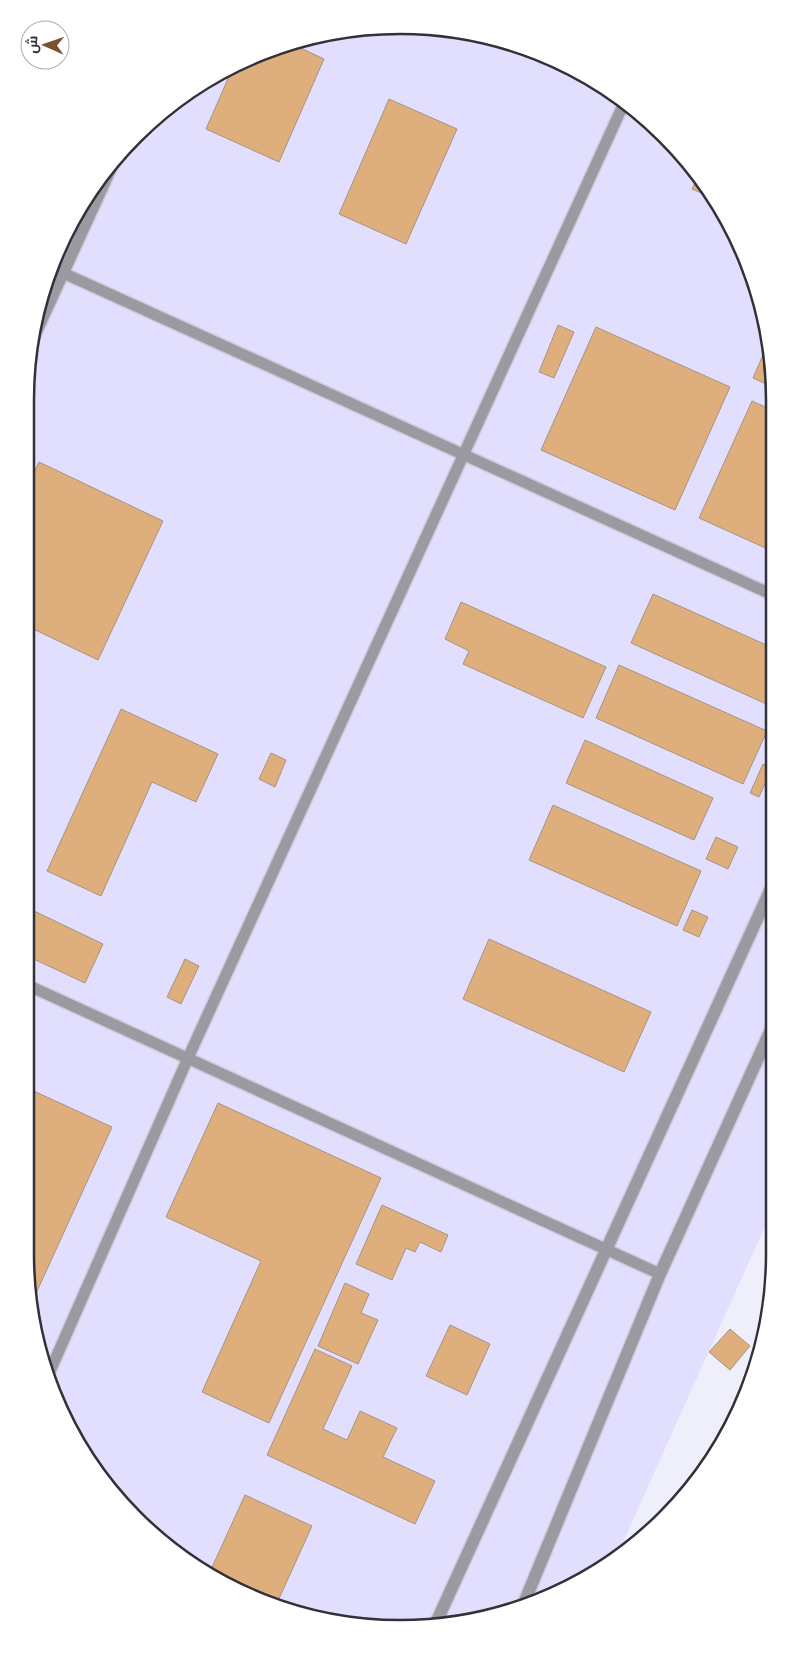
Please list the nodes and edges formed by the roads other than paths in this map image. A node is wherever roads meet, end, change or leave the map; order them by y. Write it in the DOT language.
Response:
graph roads {
  1 [pos="622,108"];
  2 [pos="105,183"];
  3 [pos="58,270"];
  4 [pos="64,273"];
  5 [pos="43,317"];
  6 [pos="464,455"];
  7 [pos="766,592"];
  8 [pos="766,900"];
  9 [pos="34,988"];
  10 [pos="766,1041"];
  11 [pos="188,1058"];
  12 [pos="607,1250"];
  13 [pos="660,1274"];
  14 [pos="52,1367"];
  15 [pos="526,1598"];
  16 [pos="438,1618"];
  1 -- 6 [label="lane"];
  2 -- 4 [label="lane"];
  3 -- 4 [label="lane"];
  4 -- 5 [label="lane"];
  4 -- 6 [label="lane"];
  6 -- 7 [label="lane"];
  6 -- 11 [label="lane"];
  8 -- 12 [label="street"];
  9 -- 11 [label="lane"];
  10 -- 13 [label="street"];
  11 -- 12 [label="lane"];
  11 -- 14 [label="lane"];
  12 -- 13 [label="lane"];
  12 -- 16 [label="street"];
  13 -- 15 [label="street"];
}
